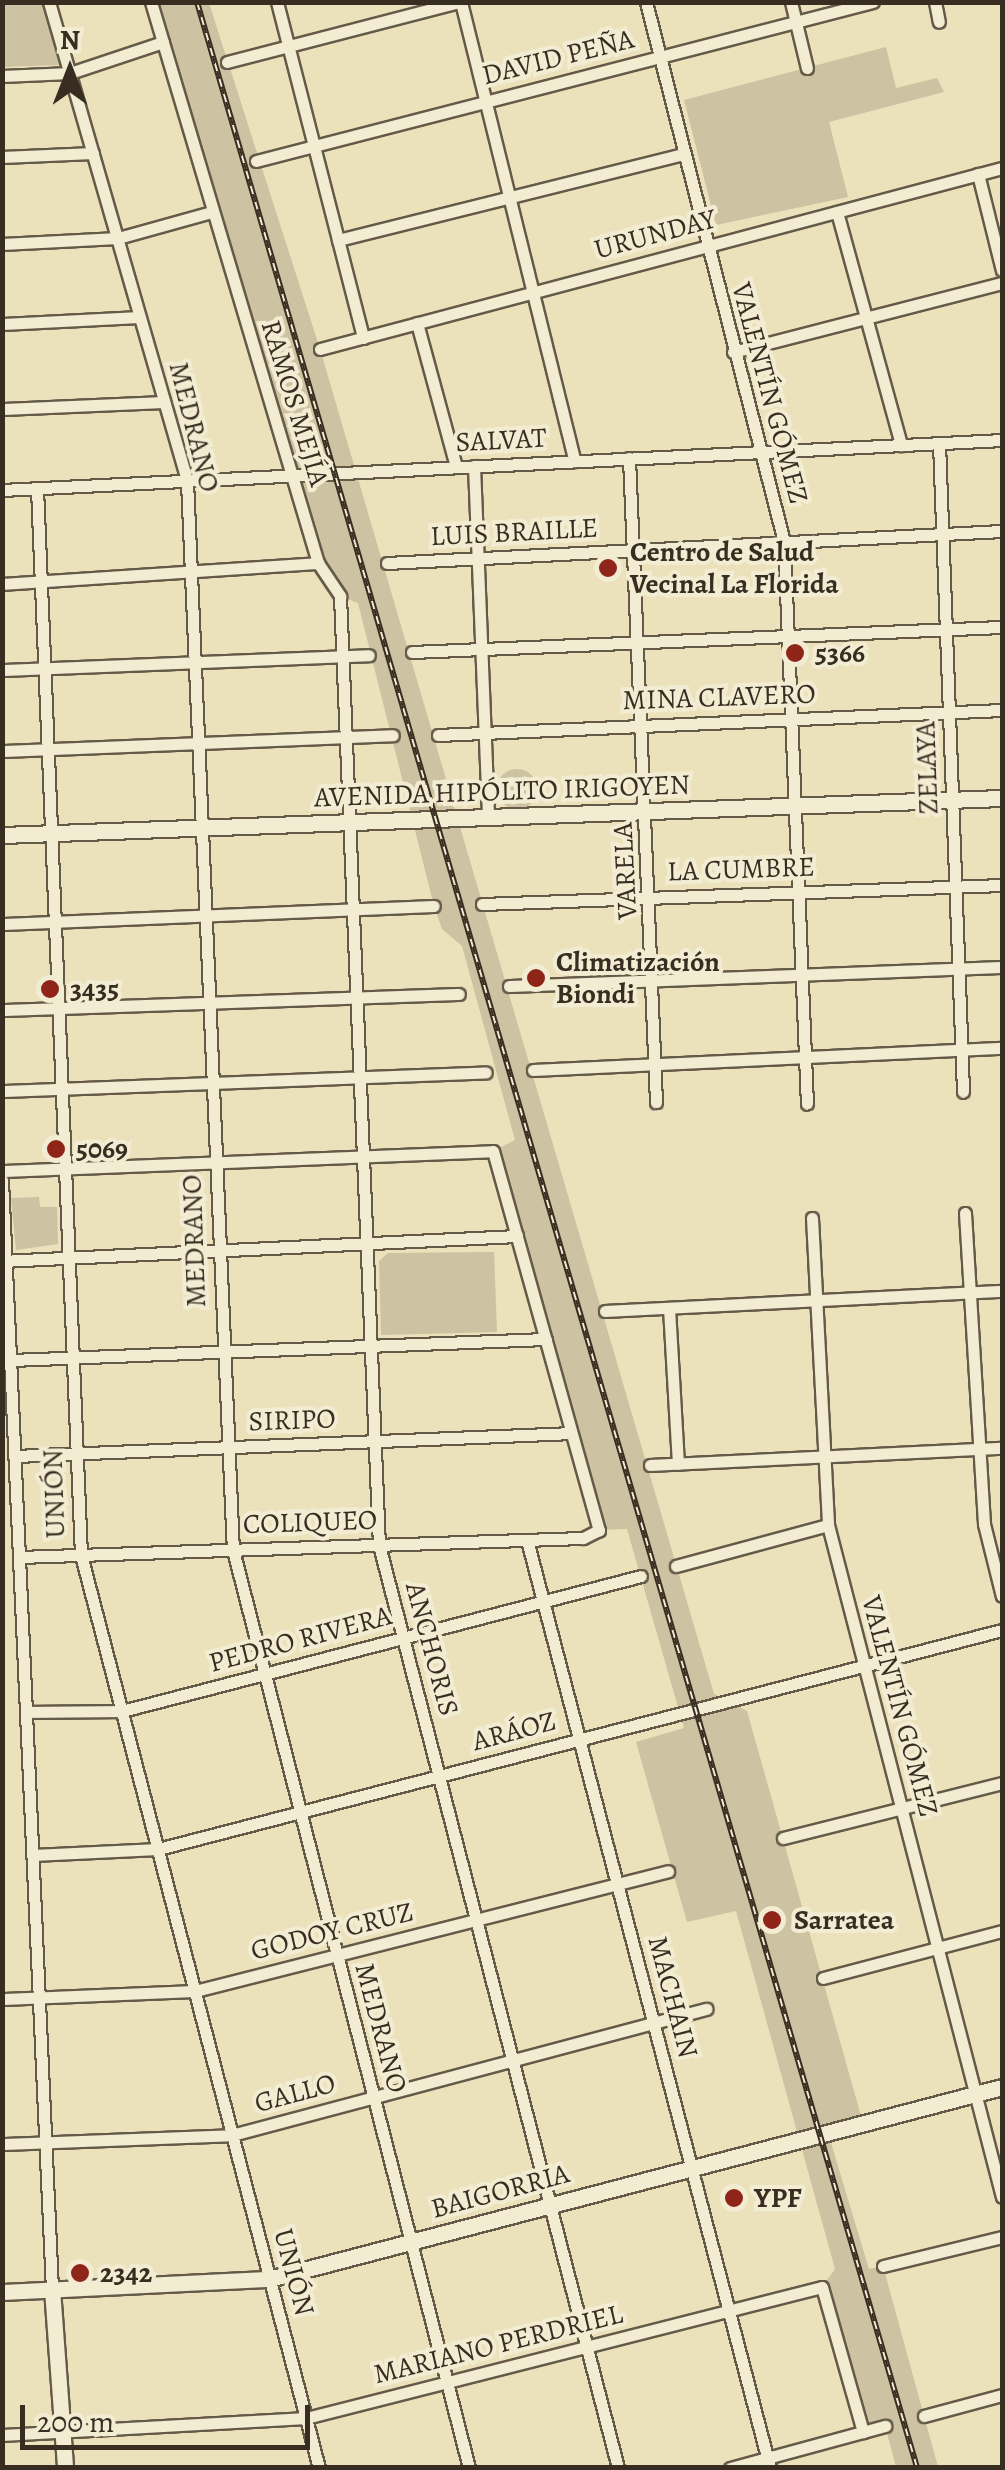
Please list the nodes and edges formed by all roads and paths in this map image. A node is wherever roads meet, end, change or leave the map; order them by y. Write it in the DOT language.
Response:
graph roads {
  1 [pos="48,2"];
  2 [pos="151,2"];
  3 [pos="277,2"];
  4 [pos="460,2"];
  5 [pos="646,2"];
  6 [pos="791,2"];
  7 [pos="873,2"];
  8 [pos="934,2"];
  9 [pos="796,22"];
  10 [pos="939,22"];
  11 [pos="162,42"];
  12 [pos="288,44"];
  13 [pos="660,57"];
  14 [pos="227,62"];
  15 [pos="807,68"];
  16 [pos="70,73"];
  17 [pos="2,76"];
  18 [pos="486,101"];
  19 [pos="314,144"];
  20 [pos="92,154"];
  21 [pos="684,154"];
  22 [pos="2,158"];
  23 [pos="256,161"];
  24 [pos="1002,168"];
  25 [pos="978,174"];
  26 [pos="510,197"];
  27 [pos="212,212"];
  28 [pos="837,212"];
  29 [pos="118,238"];
  30 [pos="338,240"];
  31 [pos="2,244"];
  32 [pos="707,246"];
  33 [pos="1002,270"];
  34 [pos="1002,282"];
  35 [pos="534,292"];
  36 [pos="139,316"];
  37 [pos="866,317"];
  38 [pos="2,324"];
  39 [pos="417,324"];
  40 [pos="363,338"];
  41 [pos="320,350"];
  42 [pos="733,352"];
  43 [pos="164,402"];
  44 [pos="2,410"];
  45 [pos="1002,440"];
  46 [pos="939,443"];
  47 [pos="901,445"];
  48 [pos="758,451"];
  49 [pos="628,458"];
  50 [pos="576,461"];
  51 [pos="474,466"];
  52 [pos="456,467"];
  53 [pos="290,476"];
  54 [pos="187,481"];
  55 [pos="37,488"];
  56 [pos="2,490"];
  57 [pos="1002,531"];
  58 [pos="943,534"];
  59 [pos="784,542"];
  60 [pos="634,550"];
  61 [pos="478,558"];
  62 [pos="318,563"];
  63 [pos="387,563"];
  64 [pos="190,572"];
  65 [pos="41,582"];
  66 [pos="2,584"];
  67 [pos="1002,627"];
  68 [pos="946,629"];
  69 [pos="788,636"];
  70 [pos="638,642"];
  71 [pos="481,649"];
  72 [pos="412,652"];
  73 [pos="368,655"];
  74 [pos="343,656"];
  75 [pos="194,662"];
  76 [pos="48,668"];
  77 [pos="2,670"];
  78 [pos="1002,710"];
  79 [pos="950,712"];
  80 [pos="792,719"];
  81 [pos="643,726"];
  82 [pos="484,732"];
  83 [pos="438,735"];
  84 [pos="393,736"];
  85 [pos="346,738"];
  86 [pos="198,742"];
  87 [pos="50,749"];
  88 [pos="2,750"];
  89 [pos="1002,798"];
  90 [pos="953,800"];
  91 [pos="795,806"];
  92 [pos="647,811"];
  93 [pos="488,814"];
  94 [pos="350,820"];
  95 [pos="202,826"];
  96 [pos="53,832"];
  97 [pos="2,834"];
  98 [pos="1002,885"];
  99 [pos="957,887"];
  100 [pos="799,892"];
  101 [pos="652,897"];
  102 [pos="482,904"];
  103 [pos="434,906"];
  104 [pos="353,909"];
  105 [pos="206,916"];
  106 [pos="56,922"];
  107 [pos="2,924"];
  108 [pos="1002,968"];
  109 [pos="960,969"];
  110 [pos="802,975"];
  111 [pos="655,980"];
  112 [pos="509,986"];
  113 [pos="459,994"];
  114 [pos="356,998"];
  115 [pos="209,1003"];
  116 [pos="60,1008"];
  117 [pos="2,1010"];
  118 [pos="1002,1048"];
  119 [pos="963,1050"];
  120 [pos="805,1057"];
  121 [pos="655,1064"];
  122 [pos="534,1070"];
  123 [pos="486,1072"];
  124 [pos="360,1077"];
  125 [pos="213,1083"];
  126 [pos="63,1089"];
  127 [pos="2,1091"];
  128 [pos="963,1092"];
  129 [pos="656,1102"];
  130 [pos="807,1104"];
  131 [pos="363,1156"];
  132 [pos="216,1162"];
  133 [pos="66,1168"];
  134 [pos="2,1171"];
  135 [pos="2,1180"];
  136 [pos="966,1212"];
  137 [pos="812,1218"];
  138 [pos="517,1236"];
  139 [pos="366,1243"];
  140 [pos="220,1250"];
  141 [pos="70,1258"];
  142 [pos="4,1261"];
  143 [pos="1002,1291"];
  144 [pos="970,1293"];
  145 [pos="816,1300"];
  146 [pos="670,1308"];
  147 [pos="605,1311"];
  148 [pos="546,1339"];
  149 [pos="370,1346"];
  150 [pos="224,1352"];
  151 [pos="74,1357"];
  152 [pos="10,1360"];
  153 [pos="572,1433"];
  154 [pos="374,1441"];
  155 [pos="228,1447"];
  156 [pos="1002,1448"];
  157 [pos="978,1449"];
  158 [pos="77,1453"];
  159 [pos="15,1456"];
  160 [pos="824,1456"];
  161 [pos="678,1464"];
  162 [pos="650,1465"];
  163 [pos="828,1525"];
  164 [pos="526,1540"];
  165 [pos="379,1545"];
  166 [pos="233,1550"];
  167 [pos="81,1555"];
  168 [pos="20,1557"];
  169 [pos="676,1566"];
  170 [pos="641,1576"];
  171 [pos="1002,1596"];
  172 [pos="544,1602"];
  173 [pos="1002,1630"];
  174 [pos="404,1638"];
  175 [pos="864,1666"];
  176 [pos="264,1675"];
  177 [pos="122,1711"];
  178 [pos="26,1712"];
  179 [pos="580,1740"];
  180 [pos="440,1776"];
  181 [pos="1002,1782"];
  182 [pos="901,1808"];
  183 [pos="299,1812"];
  184 [pos="783,1838"];
  185 [pos="158,1848"];
  186 [pos="33,1855"];
  187 [pos="668,1871"];
  188 [pos="618,1884"];
  189 [pos="479,1921"];
  190 [pos="1002,1932"];
  191 [pos="938,1948"];
  192 [pos="336,1956"];
  193 [pos="822,1978"];
  194 [pos="195,1991"];
  195 [pos="39,1998"];
  196 [pos="2,1999"];
  197 [pos="708,2009"];
  198 [pos="654,2024"];
  199 [pos="516,2061"];
  200 [pos="1002,2086"];
  201 [pos="975,2093"];
  202 [pos="373,2099"];
  203 [pos="232,2135"];
  204 [pos="46,2143"];
  205 [pos="2,2144"];
  206 [pos="691,2167"];
  207 [pos="1002,2197"];
  208 [pos="554,2203"];
  209 [pos="1002,2237"];
  210 [pos="410,2240"];
  211 [pos="883,2266"];
  212 [pos="269,2279"];
  213 [pos="52,2289"];
  214 [pos="2,2292"];
  215 [pos="729,2310"];
  216 [pos="588,2348"];
  217 [pos="447,2382"];
  218 [pos="1002,2395"];
  219 [pos="924,2416"];
  220 [pos="306,2418"];
  221 [pos="884,2426"];
  222 [pos="63,2431"];
  223 [pos="863,2432"];
  224 [pos="2,2434"];
  225 [pos="769,2463"];
  226 [pos="65,2468"];
  227 [pos="319,2468"];
  228 [pos="469,2468"];
  229 [pos="618,2468"];
  230 [pos="730,2468"];
  1 -- 16 [label="street, MEDRANO"];
  2 -- 11 [label="street, RAMOS MEJÍA"];
  3 -- 12 [label="street"];
  4 -- 12 [label="street"];
  4 -- 18 [label="street"];
  5 -- 13 [label="street, VALENTÍN GÓMEZ"];
  6 -- 9 [label="street"];
  7 -- 9 [label="street, DAVID PEÑA"];
  8 -- 10 [label="street"];
  9 -- 13 [label="street, DAVID PEÑA"];
  9 -- 15 [label="street"];
  11 -- 16 [label="street"];
  11 -- 27 [label="street, RAMOS MEJÍA"];
  12 -- 14 [label="street"];
  12 -- 19 [label="street"];
  13 -- 18 [label="street, DAVID PEÑA"];
  13 -- 21 [label="street, VALENTÍN GÓMEZ"];
  16 -- 17 [label="street"];
  16 -- 20 [label="street, MEDRANO"];
  18 -- 19 [label="street, DAVID PEÑA"];
  18 -- 26 [label="street"];
  19 -- 23 [label="street, DAVID PEÑA"];
  19 -- 30 [label="street"];
  20 -- 22 [label="street"];
  20 -- 29 [label="street, MEDRANO"];
  21 -- 26 [label="street"];
  21 -- 32 [label="street, VALENTÍN GÓMEZ"];
  24 -- 25 [label="street, URUNDAY"];
  25 -- 28 [label="street, URUNDAY"];
  25 -- 33 [label="street"];
  26 -- 30 [label="street"];
  26 -- 35 [label="street"];
  27 -- 29 [label="street"];
  27 -- 53 [label="street, RAMOS MEJÍA"];
  28 -- 32 [label="street, URUNDAY"];
  28 -- 37 [label="street"];
  29 -- 31 [label="street"];
  29 -- 36 [label="street, MEDRANO"];
  30 -- 40 [label="street"];
  32 -- 35 [label="street, URUNDAY"];
  32 -- 42 [label="street, VALENTÍN GÓMEZ"];
  34 -- 37 [label="street"];
  35 -- 39 [label="street, URUNDAY"];
  35 -- 50 [label="street"];
  36 -- 38 [label="street"];
  36 -- 43 [label="street, MEDRANO"];
  37 -- 42 [label="street"];
  37 -- 47 [label="street"];
  39 -- 40 [label="street, URUNDAY"];
  39 -- 52 [label="street"];
  40 -- 41 [label="street, URUNDAY"];
  42 -- 48 [label="street, VALENTÍN GÓMEZ"];
  43 -- 44 [label="street"];
  43 -- 54 [label="street, MEDRANO"];
  45 -- 46 [label="street, SALVAT"];
  46 -- 47 [label="street, SALVAT"];
  46 -- 58 [label="street, ZELAYA"];
  47 -- 48 [label="street, SALVAT"];
  48 -- 49 [label="street, SALVAT"];
  48 -- 59 [label="street, VALENTÍN GÓMEZ"];
  49 -- 50 [label="street, SALVAT"];
  49 -- 60 [label="street, VARELA"];
  50 -- 51 [label="street, SALVAT"];
  51 -- 52 [label="street, SALVAT"];
  51 -- 61 [label="street"];
  52 -- 53 [label="street, SALVAT"];
  53 -- 54 [label="street, SALVAT"];
  53 -- 62 [label="street, RAMOS MEJÍA"];
  54 -- 55 [label="street, SALVAT"];
  54 -- 64 [label="street, MEDRANO"];
  55 -- 56 [label="street, SALVAT"];
  55 -- 65 [label="street, UNIÓN"];
  57 -- 58 [label="street, LUIS BRAILLE"];
  58 -- 59 [label="street, LUIS BRAILLE"];
  58 -- 68 [label="street, ZELAYA"];
  59 -- 60 [label="street, LUIS BRAILLE"];
  59 -- 69 [label="street, VALENTÍN GÓMEZ"];
  60 -- 61 [label="street, LUIS BRAILLE"];
  60 -- 70 [label="street, VARELA"];
  61 -- 63 [label="street, LUIS BRAILLE"];
  61 -- 71 [label="street"];
  62 -- 64 [label="street"];
  62 -- 74 [label="street, RAMOS MEJÍA"];
  64 -- 65 [label="street"];
  64 -- 75 [label="street, MEDRANO"];
  65 -- 66 [label="street"];
  65 -- 76 [label="street, UNIÓN"];
  67 -- 68 [label="street"];
  68 -- 69 [label="street"];
  68 -- 79 [label="street, ZELAYA"];
  69 -- 70 [label="street"];
  69 -- 80 [label="street, VALENTÍN GÓMEZ"];
  70 -- 71 [label="street"];
  70 -- 81 [label="street, VARELA"];
  71 -- 72 [label="street"];
  71 -- 82 [label="street"];
  73 -- 74 [label="street"];
  74 -- 75 [label="street"];
  74 -- 85 [label="street, RAMOS MEJÍA"];
  75 -- 76 [label="street"];
  75 -- 86 [label="street, MEDRANO"];
  76 -- 77 [label="street"];
  76 -- 87 [label="street, UNIÓN"];
  78 -- 79 [label="street, MINA CLAVERO"];
  79 -- 80 [label="street, MINA CLAVERO"];
  79 -- 90 [label="street, ZELAYA"];
  80 -- 81 [label="street, MINA CLAVERO"];
  80 -- 91 [label="street, VALENTÍN GÓMEZ"];
  81 -- 82 [label="street, MINA CLAVERO"];
  81 -- 92 [label="street, VARELA"];
  82 -- 83 [label="street, MINA CLAVERO"];
  82 -- 93 [label="street"];
  84 -- 85 [label="street"];
  85 -- 86 [label="street"];
  85 -- 94 [label="street, RAMOS MEJÍA"];
  86 -- 87 [label="street"];
  86 -- 95 [label="street, MEDRANO"];
  87 -- 88 [label="street"];
  87 -- 96 [label="street, UNIÓN"];
  89 -- 90 [label="street, AVENIDA HIPÓLITO IRIGOYEN"];
  90 -- 91 [label="street, AVENIDA HIPÓLITO IRIGOYEN"];
  90 -- 99 [label="street, ZELAYA"];
  91 -- 92 [label="street, AVENIDA HIPÓLITO IRIGOYEN"];
  91 -- 100 [label="street, VALENTÍN GÓMEZ"];
  92 -- 93 [label="street, AVENIDA HIPÓLITO IRIGOYEN"];
  92 -- 101 [label="street, VARELA"];
  93 -- 94 [label="street, AVENIDA HIPÓLITO IRIGOYEN"];
  94 -- 95 [label="street, AVENIDA HIPÓLITO IRIGOYEN"];
  94 -- 104 [label="street, ANCHORIS"];
  95 -- 96 [label="street, AVENIDA HIPÓLITO IRIGOYEN"];
  95 -- 105 [label="street, MEDRANO"];
  96 -- 97 [label="street, AVENIDA HIPÓLITO IRIGOYEN"];
  96 -- 106 [label="street, UNIÓN"];
  98 -- 99 [label="street, LA CUMBRE"];
  99 -- 100 [label="street, LA CUMBRE"];
  99 -- 109 [label="street, ZELAYA"];
  100 -- 101 [label="street, LA CUMBRE"];
  100 -- 110 [label="street, VALENTÍN GÓMEZ"];
  101 -- 102 [label="street, LA CUMBRE"];
  101 -- 111 [label="street, VARELA"];
  103 -- 104 [label="street"];
  104 -- 105 [label="street"];
  104 -- 114 [label="street, ANCHORIS"];
  105 -- 106 [label="street"];
  105 -- 115 [label="street, MEDRANO"];
  106 -- 107 [label="street"];
  106 -- 116 [label="street, UNIÓN"];
  108 -- 109 [label="street"];
  109 -- 110 [label="street"];
  109 -- 119 [label="street, ZELAYA"];
  110 -- 111 [label="street"];
  110 -- 120 [label="street, VALENTÍN GÓMEZ"];
  111 -- 112 [label="street"];
  111 -- 121 [label="street, VARELA"];
  113 -- 114 [label="street"];
  114 -- 115 [label="street"];
  114 -- 124 [label="street, ANCHORIS"];
  115 -- 116 [label="street"];
  115 -- 125 [label="street, MEDRANO"];
  116 -- 117 [label="street"];
  116 -- 126 [label="street, UNIÓN"];
  118 -- 119 [label="street"];
  119 -- 120 [label="street"];
  119 -- 128 [label="street, ZELAYA"];
  120 -- 121 [label="street"];
  120 -- 130 [label="street, VALENTÍN GÓMEZ"];
  121 -- 122 [label="street"];
  121 -- 129 [label="street, VARELA"];
  123 -- 124 [label="street"];
  124 -- 125 [label="street"];
  124 -- 131 [label="street, ANCHORIS"];
  125 -- 126 [label="street"];
  125 -- 132 [label="street, MEDRANO"];
  126 -- 127 [label="street"];
  126 -- 133 [label="street, UNIÓN"];
  131 -- 132 [label="street"];
  131 -- 138 [label="street"];
  131 -- 139 [label="street, ANCHORIS"];
  132 -- 133 [label="street"];
  132 -- 140 [label="street, MEDRANO"];
  133 -- 134 [label="street"];
  133 -- 141 [label="street, UNIÓN"];
  135 -- 142 [label="street"];
  136 -- 144 [label="street"];
  137 -- 145 [label="street, VALENTÍN GÓMEZ"];
  138 -- 139 [label="street"];
  138 -- 148 [label="street"];
  139 -- 140 [label="street"];
  139 -- 149 [label="street, ANCHORIS"];
  140 -- 141 [label="street"];
  140 -- 150 [label="street, MEDRANO"];
  141 -- 142 [label="street"];
  141 -- 151 [label="street, UNIÓN"];
  142 -- 152 [label="street"];
  143 -- 144 [label="street"];
  144 -- 145 [label="street"];
  144 -- 157 [label="street"];
  145 -- 146 [label="street"];
  145 -- 160 [label="street, VALENTÍN GÓMEZ"];
  146 -- 147 [label="street"];
  146 -- 161 [label="street"];
  148 -- 149 [label="street"];
  148 -- 153 [label="street"];
  149 -- 150 [label="street"];
  149 -- 154 [label="street, ANCHORIS"];
  150 -- 151 [label="street"];
  150 -- 155 [label="street, MEDRANO"];
  151 -- 152 [label="street"];
  151 -- 158 [label="street, UNIÓN"];
  152 -- 159 [label="street"];
  153 -- 154 [label="street, SIRIPO"];
  153 -- 164 [label="street, COLIQUEO"];
  154 -- 155 [label="street, SIRIPO"];
  154 -- 165 [label="street, ANCHORIS"];
  155 -- 158 [label="street, SIRIPO"];
  155 -- 166 [label="street, MEDRANO"];
  156 -- 157 [label="street"];
  157 -- 160 [label="street"];
  157 -- 171 [label="street"];
  158 -- 159 [label="street, SIRIPO"];
  158 -- 167 [label="street, UNIÓN"];
  159 -- 168 [label="street"];
  160 -- 161 [label="street"];
  160 -- 163 [label="street, VALENTÍN GÓMEZ"];
  161 -- 162 [label="street"];
  163 -- 169 [label="street"];
  163 -- 175 [label="street, VALENTÍN GÓMEZ"];
  164 -- 165 [label="street, COLIQUEO"];
  164 -- 172 [label="street, MACHAIN"];
  165 -- 166 [label="street, COLIQUEO"];
  165 -- 174 [label="street, ANCHORIS"];
  166 -- 167 [label="street, COLIQUEO"];
  166 -- 176 [label="street, MEDRANO"];
  167 -- 168 [label="street, COLIQUEO"];
  167 -- 177 [label="street, UNIÓN"];
  168 -- 178 [label="street"];
  170 -- 172 [label="street, PEDRO RIVERA"];
  172 -- 174 [label="street, PEDRO RIVERA"];
  172 -- 179 [label="street, MACHAIN"];
  173 -- 175 [label="street, ARÁOZ"];
  174 -- 176 [label="street, PEDRO RIVERA"];
  174 -- 180 [label="street, ANCHORIS"];
  175 -- 179 [label="street, ARÁOZ"];
  175 -- 182 [label="street, VALENTÍN GÓMEZ"];
  176 -- 177 [label="street, PEDRO RIVERA"];
  176 -- 183 [label="street, MEDRANO"];
  177 -- 178 [label="street, PEDRO RIVERA"];
  177 -- 185 [label="street, UNIÓN"];
  178 -- 186 [label="street"];
  179 -- 180 [label="street, ARÁOZ"];
  179 -- 188 [label="street, MACHAIN"];
  180 -- 183 [label="street, ARÁOZ"];
  180 -- 189 [label="street, ANCHORIS"];
  181 -- 182 [label="street"];
  182 -- 184 [label="street"];
  182 -- 191 [label="street, VALENTÍN GÓMEZ"];
  183 -- 185 [label="street, ARÁOZ"];
  183 -- 192 [label="street, MEDRANO"];
  185 -- 186 [label="street, ARÁOZ"];
  185 -- 194 [label="street, UNIÓN"];
  186 -- 195 [label="street"];
  187 -- 188 [label="street, GODOY CRUZ"];
  188 -- 189 [label="street, GODOY CRUZ"];
  188 -- 198 [label="street, MACHAIN"];
  189 -- 192 [label="street, GODOY CRUZ"];
  189 -- 199 [label="street, ANCHORIS"];
  190 -- 191 [label="street"];
  191 -- 193 [label="street"];
  191 -- 201 [label="street, VALENTÍN GÓMEZ"];
  192 -- 194 [label="street, GODOY CRUZ"];
  192 -- 202 [label="street, MEDRANO"];
  194 -- 195 [label="street, GODOY CRUZ"];
  194 -- 203 [label="street, UNIÓN"];
  195 -- 196 [label="street, GODOY CRUZ"];
  195 -- 204 [label="street"];
  197 -- 198 [label="street, GALLO"];
  198 -- 199 [label="street, GALLO"];
  198 -- 206 [label="street, MACHAIN"];
  199 -- 202 [label="street, GALLO"];
  199 -- 208 [label="street, ANCHORIS"];
  200 -- 201 [label="street, BAIGORRIA"];
  201 -- 206 [label="street, BAIGORRIA"];
  201 -- 207 [label="street, VALENTÍN GÓMEZ"];
  202 -- 203 [label="street, GALLO"];
  202 -- 210 [label="street, MEDRANO"];
  203 -- 204 [label="street, GALLO"];
  203 -- 212 [label="street, UNIÓN"];
  204 -- 205 [label="street, GALLO"];
  204 -- 213 [label="street"];
  206 -- 208 [label="street, BAIGORRIA"];
  206 -- 215 [label="street, MACHAIN"];
  208 -- 210 [label="street, BAIGORRIA"];
  208 -- 216 [label="street, ANCHORIS"];
  209 -- 211 [label="street"];
  210 -- 212 [label="street, BAIGORRIA"];
  210 -- 217 [label="street, MEDRANO"];
  212 -- 213 [label="street, BAIGORRIA"];
  212 -- 220 [label="street, UNIÓN"];
  213 -- 214 [label="street, BAIGORRIA"];
  213 -- 222 [label="street"];
  215 -- 216 [label="street, MARIANO PERDRIEL"];
  215 -- 223 [label="street, MARIANO PERDRIEL"];
  215 -- 225 [label="street, MACHAIN"];
  216 -- 217 [label="street, MARIANO PERDRIEL"];
  216 -- 229 [label="street, ANCHORIS"];
  217 -- 220 [label="street, MARIANO PERDRIEL"];
  217 -- 228 [label="street, MEDRANO"];
  218 -- 219 [label="street"];
  220 -- 222 [label="street, MARIANO PERDRIEL"];
  220 -- 227 [label="street, UNIÓN"];
  221 -- 223 [label="street"];
  222 -- 224 [label="street, MARIANO PERDRIEL"];
  222 -- 226 [label="street"];
  223 -- 225 [label="street"];
  225 -- 230 [label="street"];
}
